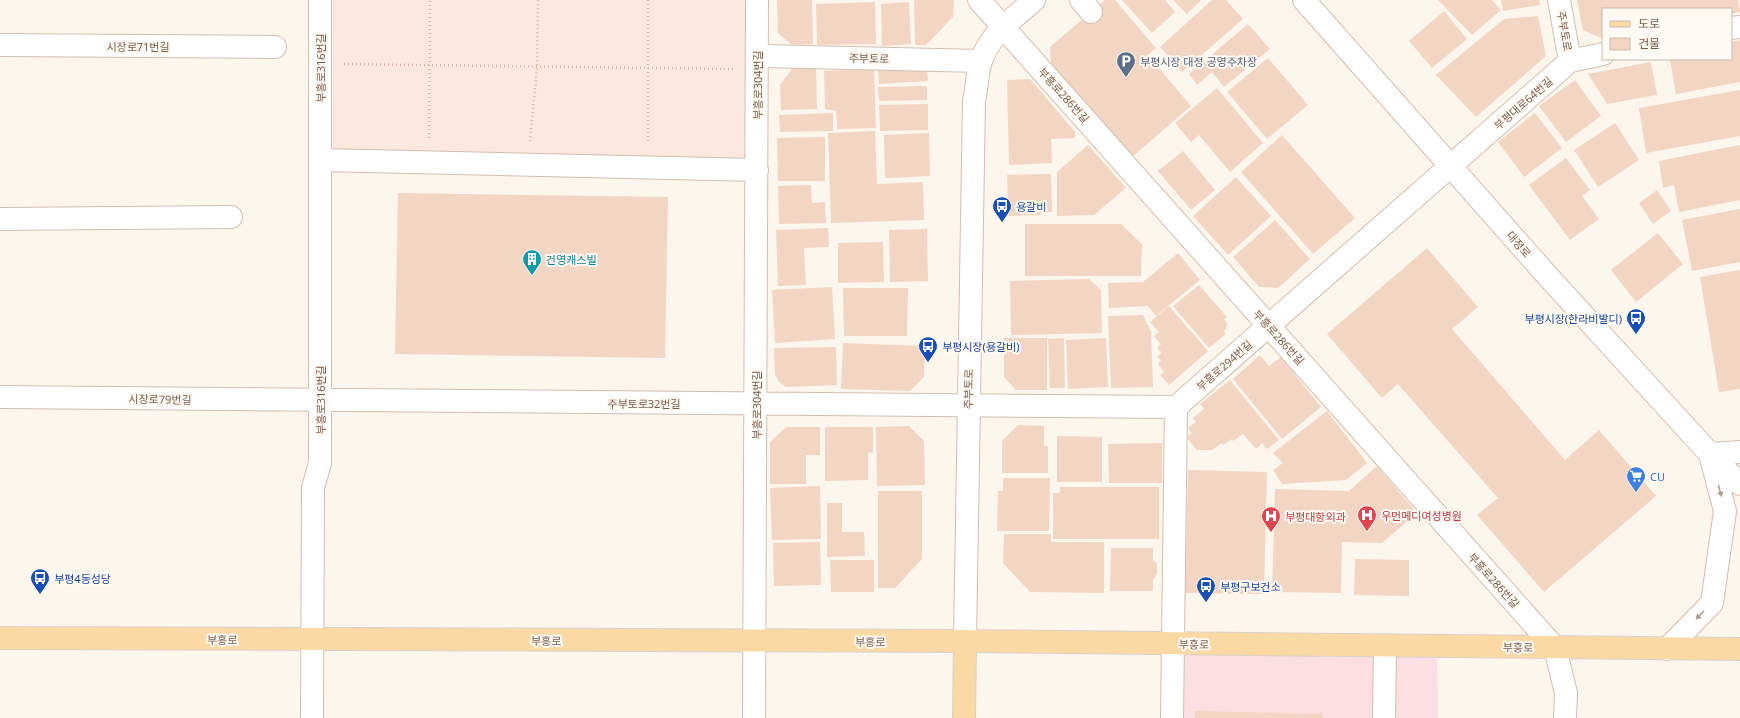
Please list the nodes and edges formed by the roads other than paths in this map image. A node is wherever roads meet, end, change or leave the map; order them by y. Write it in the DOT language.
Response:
graph roads {
  1 [pos="320,0"];
  2 [pos="757,0"];
  3 [pos="979,0"];
  4 [pos="1034,0"];
  5 [pos="1304,0"];
  6 [pos="1559,0"];
  7 [pos="1003,27"];
  8 [pos="0,45"];
  9 [pos="275,47"];
  10 [pos="1602,54"];
  11 [pos="981,61"];
  12 [pos="1570,61"];
  13 [pos="757,63"];
  14 [pos="321,160"];
  15 [pos="1450,166"];
  16 [pos="757,170"];
  17 [pos="231,217"];
  18 [pos="0,219"];
  19 [pos="1269,326"];
  20 [pos="0,397"];
  21 [pos="320,400"];
  22 [pos="756,404"];
  23 [pos="968,406"];
  24 [pos="1176,407"];
  25 [pos="1740,452"];
  26 [pos="1710,454"];
  27 [pos="1740,484"];
  28 [pos="0,638"];
  29 [pos="313,639"];
  30 [pos="755,640"];
  31 [pos="965,641"];
  32 [pos="1173,643"];
  33 [pos="1385,646"];
  34 [pos="1555,648"];
  35 [pos="1667,649"];
  36 [pos="1740,650"];
  37 [pos="312,718"];
  38 [pos="754,718"];
  39 [pos="964,718"];
  40 [pos="1172,718"];
  41 [pos="1384,718"];
  42 [pos="1565,718"];
  1 -- 14 [label="street, 부흥로316번길"];
  2 -- 13 [label="street, 부흥로304번길"];
  3 -- 7 [label="street, 부흥로286번길"];
  4 -- 7 [label="street, 주부토로"];
  5 -- 15 [label="street, 대정로"];
  6 -- 12 [label="street, 주부토로"];
  7 -- 11 [label="street, 주부토로"];
  7 -- 19 [label="street, 부흥로286번길"];
  8 -- 9 [label="street, 시장로71번길"];
  10 -- 12 [label="street, 부평대로64번길"];
  11 -- 13 [label="street, 주부토로"];
  11 -- 23 [label="street, 주부토로"];
  12 -- 15 [label="street, 부평대로64번길"];
  13 -- 16 [label="street, 부흥로304번길"];
  14 -- 16 [label="street"];
  14 -- 21 [label="street, 부흥로316번길"];
  15 -- 19 [label="street, 부흥로294번길"];
  15 -- 26 [label="street, 대정로"];
  16 -- 22 [label="street, 부흥로304번길"];
  17 -- 18 [label="street"];
  19 -- 24 [label="street, 부흥로294번길"];
  19 -- 34 [label="street, 부흥로286번길"];
  20 -- 21 [label="street, 시장로79번길"];
  21 -- 22 [label="street, 주부토로32번길"];
  21 -- 29 [label="street, 부흥로316번길"];
  22 -- 23 [label="street, 주부토로32번길"];
  22 -- 30 [label="street, 부흥로304번길"];
  23 -- 24 [label="street, 주부토로32번길"];
  23 -- 31 [label="street, 주부토로"];
  24 -- 32 [label="street"];
  25 -- 26 [label="street"];
  26 -- 27 [label="street, 대정로"];
  26 -- 35 [label="street, one-way"];
  28 -- 29 [label="main road, 부흥로"];
  29 -- 30 [label="main road, 부흥로"];
  29 -- 37 [label="street, 부흥로316번길"];
  30 -- 31 [label="main road, 부흥로"];
  30 -- 38 [label="street, 부흥로304번길"];
  31 -- 32 [label="main road, 부흥로"];
  31 -- 39 [label="main road, 주부토로"];
  32 -- 33 [label="main road, 부흥로"];
  32 -- 40 [label="street"];
  33 -- 34 [label="main road, 부흥로"];
  33 -- 41 [label="street"];
  34 -- 35 [label="main road, 부흥로"];
  34 -- 42 [label="street"];
  35 -- 36 [label="main road, 부흥로"];
}
